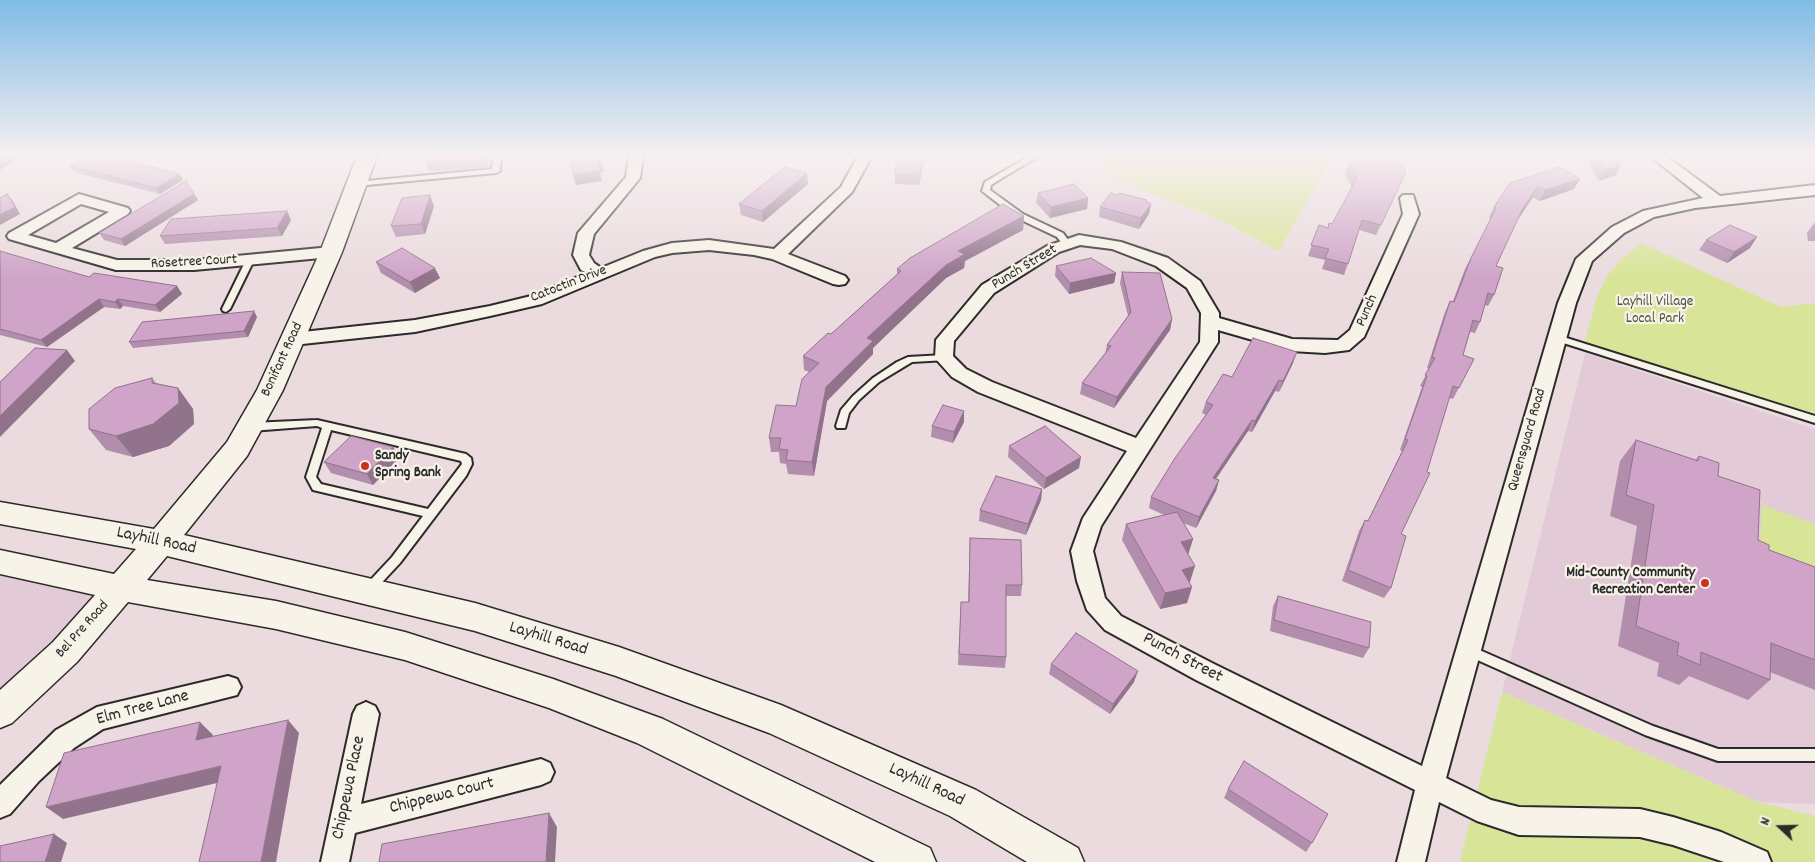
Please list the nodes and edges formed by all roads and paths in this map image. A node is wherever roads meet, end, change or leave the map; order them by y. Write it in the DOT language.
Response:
graph roads {
  1 [pos="352,196"];
  2 [pos="618,196"];
  3 [pos="840,196"];
  4 [pos="993,196"];
  5 [pos="1711,196"];
  6 [pos="1760,196"];
  7 [pos="1408,198"];
  8 [pos="1717,201"];
  9 [pos="1067,244"];
  10 [pos="58,249"];
  11 [pos="331,252"];
  12 [pos="777,255"];
  13 [pos="250,260"];
  14 [pos="599,274"];
  15 [pos="839,280"];
  16 [pos="226,309"];
  17 [pos="1209,321"];
  18 [pos="1557,338"];
  19 [pos="293,339"];
  20 [pos="944,358"];
  21 [pos="1815,420"];
  22 [pos="251,426"];
  23 [pos="328,426"];
  24 [pos="841,426"];
  25 [pos="1140,448"];
  26 [pos="0,513"];
  27 [pos="430,514"];
  28 [pos="161,542"];
  29 [pos="0,562"];
  30 [pos="120,588"];
  31 [pos="368,591"];
  32 [pos="1468,650"];
  33 [pos="228,687"];
  34 [pos="1,710"];
  35 [pos="366,714"];
  36 [pos="1815,755"];
  37 [pos="541,772"];
  38 [pos="1430,785"];
  39 [pos="0,805"];
  40 [pos="344,822"];
  41 [pos="335,862"];
  42 [pos="916,862"];
  43 [pos="1064,862"];
  44 [pos="1411,862"];
  45 [pos="1757,862"];
  1 -- 11 [label="main road, Bonifant Road"];
  2 -- 14 [label="street"];
  3 -- 12 [label="street"];
  4 -- 9 [label="lane"];
  5 -- 8 [label="street"];
  6 -- 8 [label="street, Queensguard Road"];
  7 -- 17 [label="street, Punch"];
  8 -- 18 [label="street, Queensguard Road"];
  9 -- 17 [label="street, Punch Street"];
  9 -- 20 [label="street, Punch Street"];
  10 -- 10 [label="street, Rosetree Court"];
  10 -- 13 [label="street, Rosetree Court"];
  11 -- 13 [label="street, Rosetree Court"];
  11 -- 19 [label="main road, Bonifant Road"];
  12 -- 14 [label="street, Catoctin Drive"];
  12 -- 15 [label="street, Catoctin Drive"];
  13 -- 16 [label="lane"];
  14 -- 19 [label="street, Catoctin Drive"];
  17 -- 25 [label="street, Punch Street"];
  18 -- 21 [label="lane"];
  18 -- 32 [label="street, Queensguard Road"];
  19 -- 22 [label="main road, Bonifant Road"];
  20 -- 24 [label="lane"];
  20 -- 25 [label="street"];
  22 -- 23 [label="lane"];
  22 -- 28 [label="main road, Bonifant Road"];
  23 -- 27 [label="lane"];
  23 -- 27 [label="lane"];
  25 -- 38 [label="street, Punch Street"];
  26 -- 28 [label="main road, Layhill Road"];
  27 -- 31 [label="lane"];
  28 -- 30 [label="main road, Bel Pre Road"];
  28 -- 31 [label="main road, Layhill Road"];
  29 -- 30 [label="main road"];
  30 -- 34 [label="main road, Bel Pre Road"];
  30 -- 42 [label="main road"];
  31 -- 43 [label="main road, Layhill Road"];
  32 -- 36 [label="lane"];
  32 -- 38 [label="street, Queensguard Road"];
  33 -- 39 [label="street, Elm Tree Lane"];
  35 -- 40 [label="street, Chippewa Place"];
  37 -- 40 [label="street, Chippewa Court"];
  38 -- 44 [label="street, Queensguard Road"];
  38 -- 45 [label="street, Punch Street"];
  40 -- 41 [label="street, Chippewa Place"];
}
